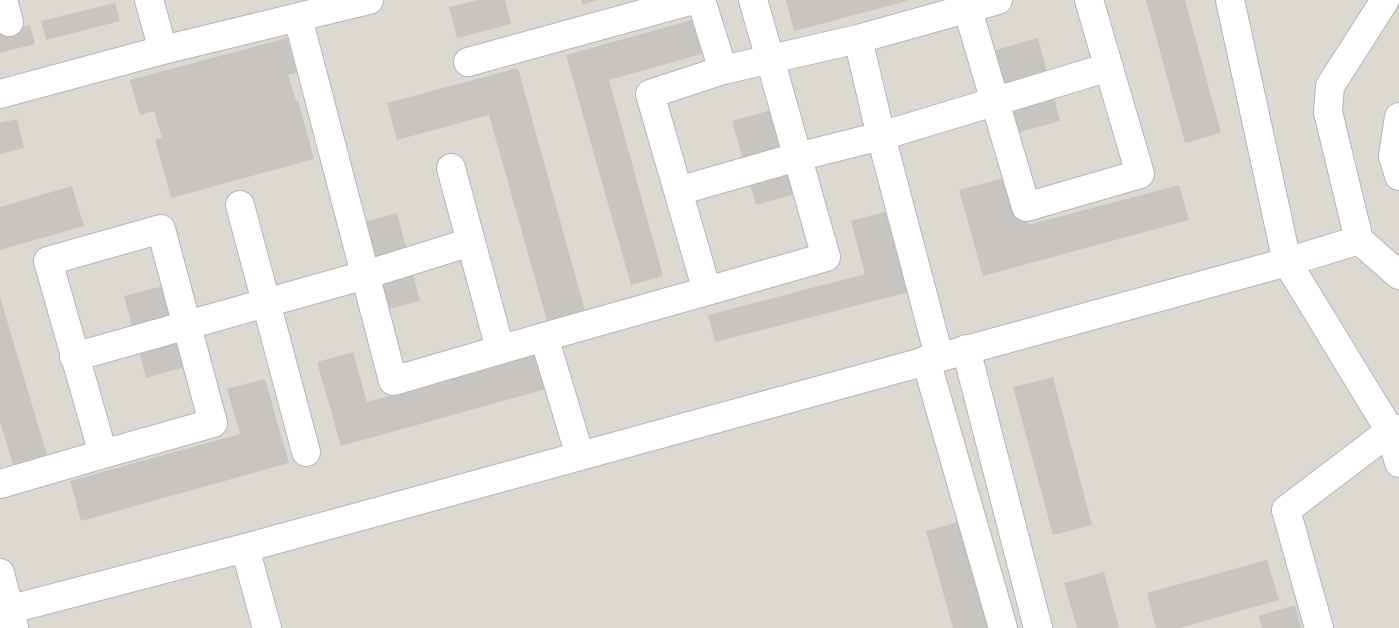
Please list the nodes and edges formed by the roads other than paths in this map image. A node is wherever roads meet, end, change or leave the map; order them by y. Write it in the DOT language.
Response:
graph roads {
  1 [pos="149,0"];
  2 [pos="367,0"];
  3 [pos="693,0"];
  4 [pos="702,0"];
  5 [pos="754,0"];
  6 [pos="998,0"];
  7 [pos="1089,0"];
  8 [pos="1230,0"];
  9 [pos="1385,0"];
  10 [pos="966,4"];
  11 [pos="652,5"];
  12 [pos="298,18"];
  13 [pos="858,39"];
  14 [pos="163,50"];
  15 [pos="771,61"];
  16 [pos="468,62"];
  17 [pos="1109,67"];
  18 [pos="723,70"];
  19 [pos="0,94"];
  20 [pos="994,100"];
  21 [pos="1399,117"];
  22 [pos="881,136"];
  23 [pos="797,156"];
  24 [pos="451,168"];
  25 [pos="1399,176"];
  26 [pos="678,191"];
  27 [pos="240,205"];
  28 [pos="1359,240"];
  29 [pos="471,242"];
  30 [pos="1287,262"];
  31 [pos="365,275"];
  32 [pos="1399,275"];
  33 [pos="708,291"];
  34 [pos="265,303"];
  35 [pos="187,325"];
  36 [pos="544,337"];
  37 [pos="966,348"];
  38 [pos="500,349"];
  39 [pos="74,357"];
  40 [pos="933,358"];
  41 [pos="1396,433"];
  42 [pos="306,452"];
  43 [pos="103,454"];
  44 [pos="580,456"];
  45 [pos="1399,463"];
  46 [pos="0,484"];
  47 [pos="245,548"];
  48 [pos="0,573"];
  49 [pos="8,616"];
  50 [pos="267,628"];
  51 [pos="1002,628"];
  52 [pos="1038,628"];
  53 [pos="1319,628"];
  1 -- 14 [label="lane"];
  2 -- 12 [label="lane"];
  3 -- 11 [label="lane"];
  4 -- 18 [label="lane"];
  5 -- 15 [label="lane"];
  6 -- 10 [label="lane"];
  7 -- 17 [label="lane"];
  8 -- 30 [label="lane"];
  9 -- 28 [label="lane"];
  10 -- 13 [label="lane"];
  10 -- 20 [label="lane"];
  11 -- 16 [label="lane"];
  12 -- 14 [label="lane"];
  12 -- 31 [label="lane"];
  13 -- 15 [label="lane"];
  13 -- 22 [label="lane"];
  14 -- 19 [label="lane"];
  15 -- 18 [label="lane"];
  15 -- 23 [label="lane"];
  17 -- 20 [label="lane"];
  17 -- 20 [label="lane"];
  18 -- 26 [label="lane"];
  20 -- 22 [label="lane"];
  21 -- 25 [label="lane"];
  22 -- 23 [label="lane"];
  22 -- 40 [label="lane"];
  23 -- 26 [label="lane"];
  23 -- 33 [label="lane"];
  24 -- 29 [label="lane"];
  26 -- 33 [label="lane"];
  27 -- 34 [label="lane"];
  28 -- 30 [label="lane"];
  28 -- 32 [label="lane"];
  29 -- 31 [label="lane"];
  29 -- 38 [label="lane"];
  30 -- 37 [label="lane"];
  30 -- 41 [label="lane"];
  31 -- 34 [label="lane"];
  31 -- 38 [label="lane"];
  33 -- 36 [label="lane"];
  34 -- 35 [label="lane"];
  34 -- 42 [label="lane"];
  35 -- 39 [label="lane"];
  35 -- 39 [label="lane"];
  35 -- 43 [label="lane"];
  36 -- 38 [label="lane"];
  36 -- 44 [label="lane"];
  37 -- 40 [label="lane"];
  37 -- 52 [label="lane"];
  39 -- 43 [label="lane"];
  40 -- 44 [label="lane"];
  40 -- 51 [label="lane"];
  41 -- 45 [label="lane"];
  41 -- 53 [label="lane"];
  43 -- 46 [label="lane"];
  44 -- 47 [label="lane"];
  47 -- 49 [label="lane"];
  47 -- 50 [label="lane"];
  48 -- 49 [label="lane"];
}
